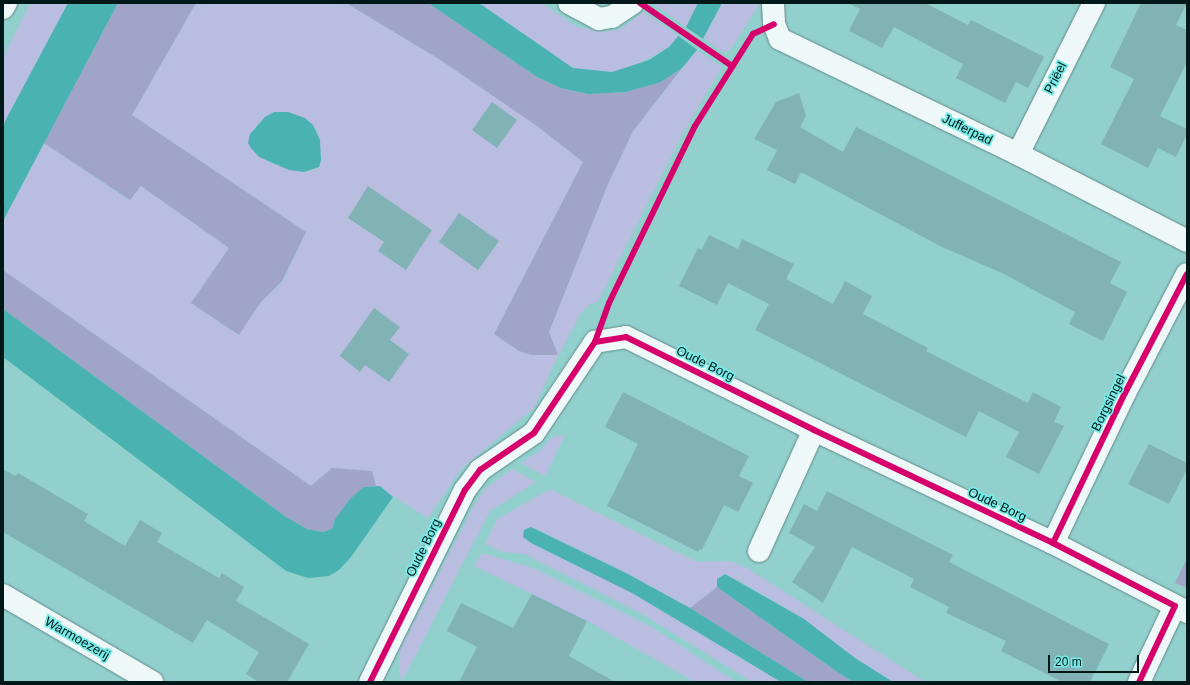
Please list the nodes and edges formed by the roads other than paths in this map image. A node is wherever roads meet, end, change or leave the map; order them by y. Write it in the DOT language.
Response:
graph roads {
  1 [pos="6,3"];
  2 [pos="569,3"];
  3 [pos="633,3"];
  4 [pos="772,3"];
  5 [pos="1094,3"];
  6 [pos="3,8"];
  7 [pos="1018,154"];
  8 [pos="1187,241"];
  9 [pos="1187,274"];
  10 [pos="814,430"];
  11 [pos="1053,544"];
  12 [pos="759,551"];
  13 [pos="3,596"];
  14 [pos="1181,609"];
  15 [pos="152,682"];
  16 [pos="370,682"];
  17 [pos="1139,682"];
  1 -- 6 [label="street"];
  2 -- 3 [label="street"];
  4 -- 7 [label="street, Jufferpad"];
  5 -- 7 [label="street, Priëel"];
  7 -- 8 [label="street, Jufferpad"];
  9 -- 11 [label="street, Borgsingel"];
  10 -- 11 [label="street, Oude Borg"];
  10 -- 12 [label="street"];
  10 -- 16 [label="street, Oude Borg"];
  11 -- 14 [label="street, Oude Borg"];
  13 -- 15 [label="street, Warmoezerij"];
  14 -- 17 [label="street"];
}
